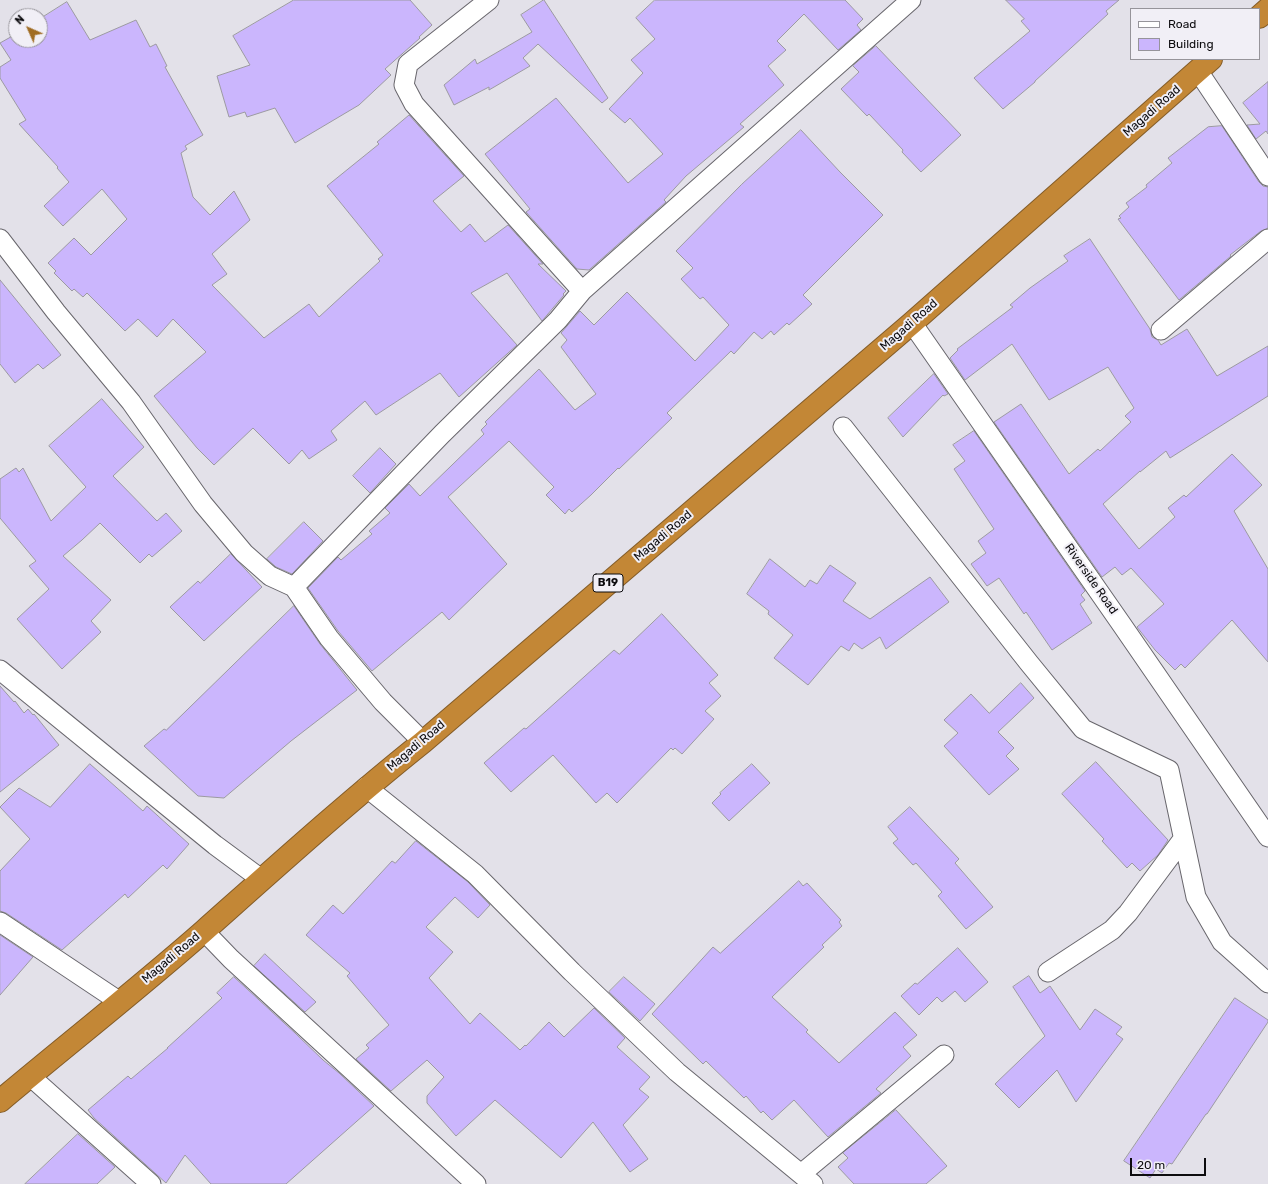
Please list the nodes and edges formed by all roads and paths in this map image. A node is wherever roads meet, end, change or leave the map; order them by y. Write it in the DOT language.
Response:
graph roads {
  1 [pos="489,0"];
  2 [pos="910,0"];
  3 [pos="1268,9"];
  4 [pos="1260,16"];
  5 [pos="1204,65"];
  6 [pos="1268,176"];
  7 [pos="0,239"];
  8 [pos="1268,239"];
  9 [pos="582,291"];
  10 [pos="912,323"];
  11 [pos="1162,330"];
  12 [pos="843,427"];
  13 [pos="294,587"];
  14 [pos="0,670"];
  15 [pos="423,742"];
  16 [pos="366,787"];
  17 [pos="1268,837"];
  18 [pos="1183,838"];
  19 [pos="261,879"];
  20 [pos="0,922"];
  21 [pos="204,931"];
  22 [pos="1048,972"];
  23 [pos="1268,983"];
  24 [pos="120,1002"];
  25 [pos="944,1055"];
  26 [pos="30,1076"];
  27 [pos="0,1101"];
  28 [pos="807,1179"];
  29 [pos="151,1184"];
  30 [pos="476,1184"];
  1 -- 9 [label="street"];
  2 -- 9 [label="street"];
  3 -- 4 [label="highway"];
  5 -- 6 [label="street"];
  5 -- 10 [label="highway, Magadi Road / B19"];
  7 -- 13 [label="street"];
  8 -- 11 [label="street"];
  9 -- 13 [label="street"];
  10 -- 15 [label="highway, Magadi Road / B19"];
  10 -- 17 [label="street, Riverside Road"];
  12 -- 18 [label="street"];
  13 -- 15 [label="street"];
  14 -- 19 [label="street"];
  15 -- 16 [label="highway, Magadi Road / B19"];
  16 -- 19 [label="highway, Magadi Road / B19"];
  16 -- 28 [label="street"];
  18 -- 22 [label="street"];
  18 -- 23 [label="street"];
  19 -- 21 [label="highway, Magadi Road / B19"];
  20 -- 24 [label="street"];
  21 -- 24 [label="highway, Magadi Road / B19"];
  21 -- 30 [label="street"];
  24 -- 26 [label="highway, Magadi Road / B19"];
  25 -- 28 [label="street"];
  26 -- 27 [label="highway, Magadi Road / B19"];
  26 -- 29 [label="street"];
}
